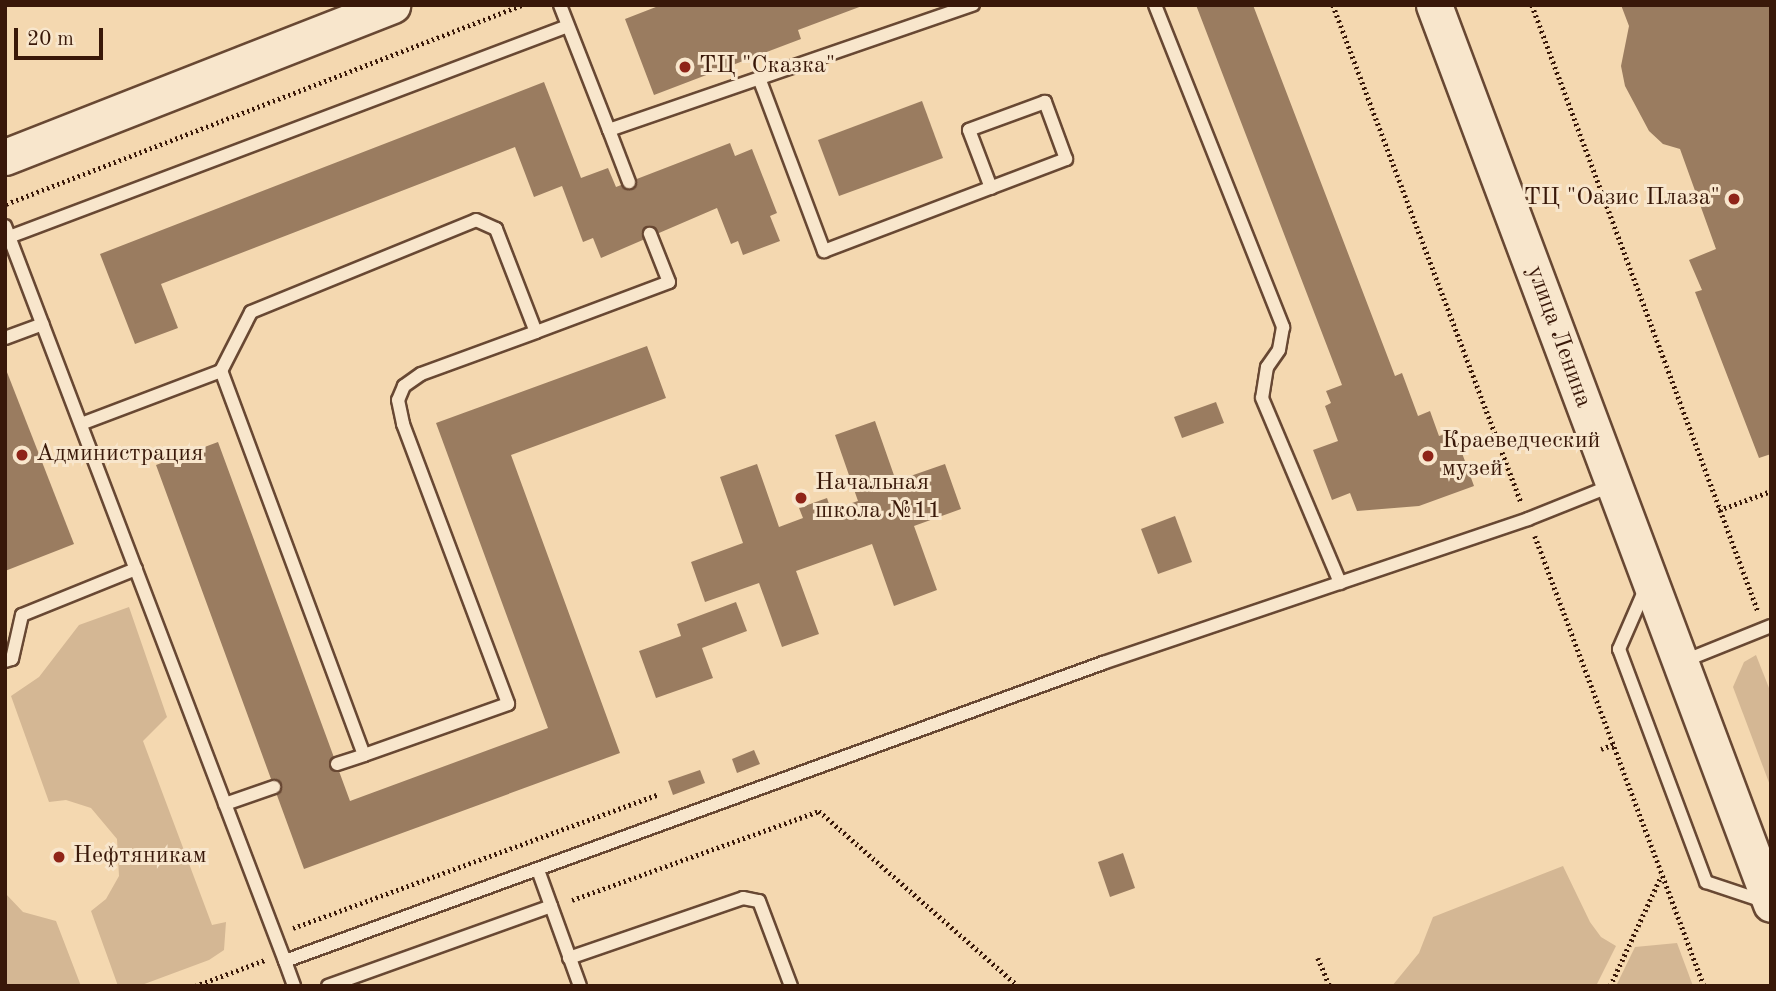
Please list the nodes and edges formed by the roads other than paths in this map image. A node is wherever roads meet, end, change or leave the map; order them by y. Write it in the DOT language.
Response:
graph roads {
  1 [pos="392,5"];
  2 [pos="973,5"];
  3 [pos="1155,5"];
  4 [pos="1434,5"];
  5 [pos="565,7"];
  6 [pos="568,26"];
  7 [pos="759,78"];
  8 [pos="609,130"];
  9 [pos="5,157"];
  10 [pos="629,182"];
  11 [pos="991,188"];
  12 [pos="7,232"];
  13 [pos="650,234"];
  14 [pos="43,324"];
  15 [pos="536,332"];
  16 [pos="5,338"];
  17 [pos="221,371"];
  18 [pos="81,424"];
  19 [pos="1613,485"];
  20 [pos="136,569"];
  21 [pos="1649,578"];
  22 [pos="1340,583"];
  23 [pos="1768,627"];
  24 [pos="5,661"];
  25 [pos="1682,662"];
  26 [pos="364,755"];
  27 [pos="337,764"];
  28 [pos="274,787"];
  29 [pos="225,804"];
  30 [pos="538,870"];
  31 [pos="1771,903"];
  32 [pos="551,906"];
  33 [pos="284,957"];
  34 [pos="569,958"];
  35 [pos="294,986"];
  36 [pos="328,986"];
  37 [pos="580,986"];
  38 [pos="791,986"];
  1 -- 9 [label="main road"];
  2 -- 7 [label="lane"];
  3 -- 22 [label="lane"];
  4 -- 19 [label="main road, улица Ленина"];
  5 -- 6 [label="lane"];
  6 -- 8 [label="lane"];
  6 -- 12 [label="lane"];
  7 -- 8 [label="lane"];
  7 -- 11 [label="lane"];
  8 -- 10 [label="lane"];
  11 -- 11 [label="lane"];
  12 -- 14 [label="lane"];
  13 -- 15 [label="lane"];
  14 -- 16 [label="lane"];
  14 -- 18 [label="lane"];
  15 -- 17 [label="lane"];
  15 -- 26 [label="lane"];
  17 -- 18 [label="lane"];
  17 -- 26 [label="lane"];
  18 -- 20 [label="lane"];
  19 -- 21 [label="main road, улица Ленина"];
  19 -- 22 [label="lane"];
  20 -- 24 [label="lane"];
  20 -- 29 [label="lane"];
  21 -- 25 [label="main road, улица Ленина"];
  21 -- 31 [label="lane"];
  22 -- 30 [label="lane"];
  23 -- 25 [label="lane"];
  25 -- 31 [label="main road, улица Ленина"];
  26 -- 27 [label="lane"];
  28 -- 29 [label="lane"];
  29 -- 33 [label="lane"];
  30 -- 32 [label="lane"];
  30 -- 33 [label="lane"];
  32 -- 34 [label="lane"];
  32 -- 36 [label="lane"];
  33 -- 35 [label="lane"];
  34 -- 37 [label="lane"];
  34 -- 38 [label="lane"];
}
